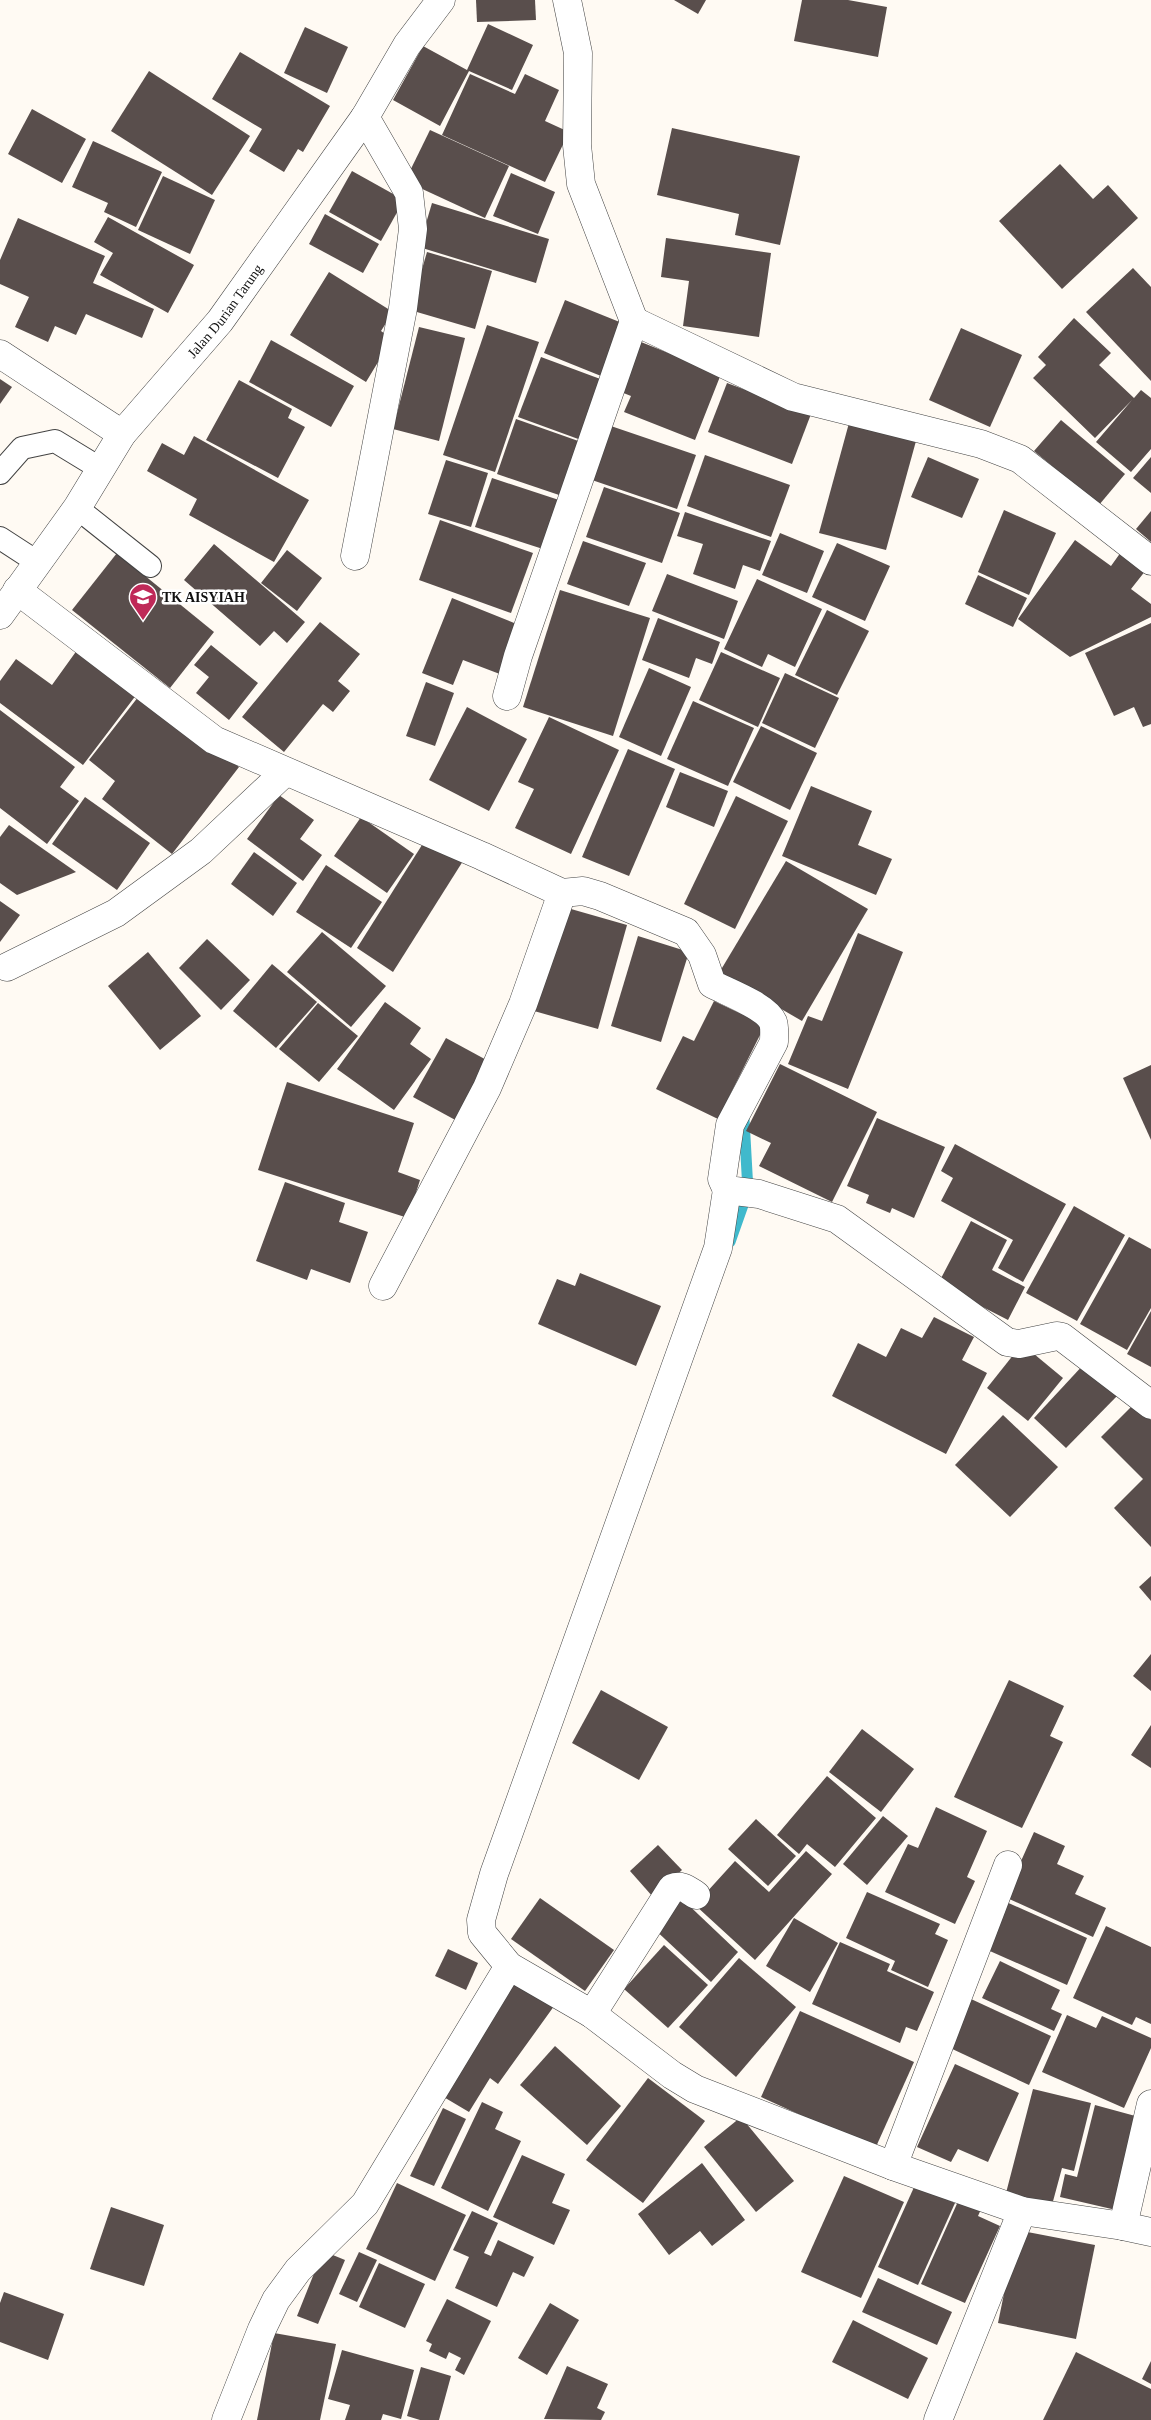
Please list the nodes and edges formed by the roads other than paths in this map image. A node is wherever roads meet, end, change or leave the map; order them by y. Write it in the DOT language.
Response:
graph roads {
  1 [pos="441,0"];
  2 [pos="567,0"];
  3 [pos="365,117"];
  4 [pos="634,321"];
  5 [pos="0,354"];
  6 [pos="122,434"];
  7 [pos="101,469"];
  8 [pos="0,473"];
  9 [pos="77,508"];
  10 [pos="0,538"];
  11 [pos="355,556"];
  12 [pos="1151,561"];
  13 [pos="37,562"];
  14 [pos="150,566"];
  15 [pos="17,590"];
  16 [pos="0,615"];
  17 [pos="507,696"];
  18 [pos="285,772"];
  19 [pos="562,893"];
  20 [pos="7,967"];
  21 [pos="740,1191"];
  22 [pos="383,1286"];
  23 [pos="1151,1405"];
  24 [pos="1008,1865"];
  25 [pos="696,1895"];
  26 [pos="509,1966"];
  27 [pos="592,2014"];
  28 [pos="1151,2104"];
  29 [pos="893,2166"];
  30 [pos="1022,2210"];
  31 [pos="1124,2226"];
  32 [pos="1151,2232"];
  33 [pos="226,2420"];
  34 [pos="938,2420"];
  1 -- 3 [label="street, Jalan Durian Tarung"];
  2 -- 4 [label="street"];
  3 -- 6 [label="street, Jalan Durian Tarung"];
  3 -- 11 [label="street"];
  4 -- 12 [label="street"];
  4 -- 17 [label="street"];
  5 -- 6 [label="street"];
  6 -- 7 [label="street, Jalan Durian Tarung"];
  7 -- 8 [label="lane"];
  7 -- 9 [label="street, Jalan Durian Tarung"];
  9 -- 13 [label="street, Jalan Durian Tarung"];
  9 -- 14 [label="lane"];
  10 -- 13 [label="lane"];
  13 -- 15 [label="street, Jalan Durian Tarung"];
  15 -- 16 [label="street, Jalan Durian Tarung"];
  15 -- 18 [label="street"];
  18 -- 19 [label="street"];
  18 -- 20 [label="street"];
  19 -- 21 [label="street"];
  19 -- 22 [label="street"];
  21 -- 23 [label="street"];
  21 -- 26 [label="street"];
  24 -- 29 [label="street"];
  25 -- 27 [label="street"];
  26 -- 27 [label="street"];
  26 -- 33 [label="street"];
  27 -- 29 [label="street"];
  28 -- 31 [label="street"];
  29 -- 30 [label="street"];
  30 -- 31 [label="street"];
  30 -- 34 [label="street"];
  31 -- 32 [label="street"];
}
